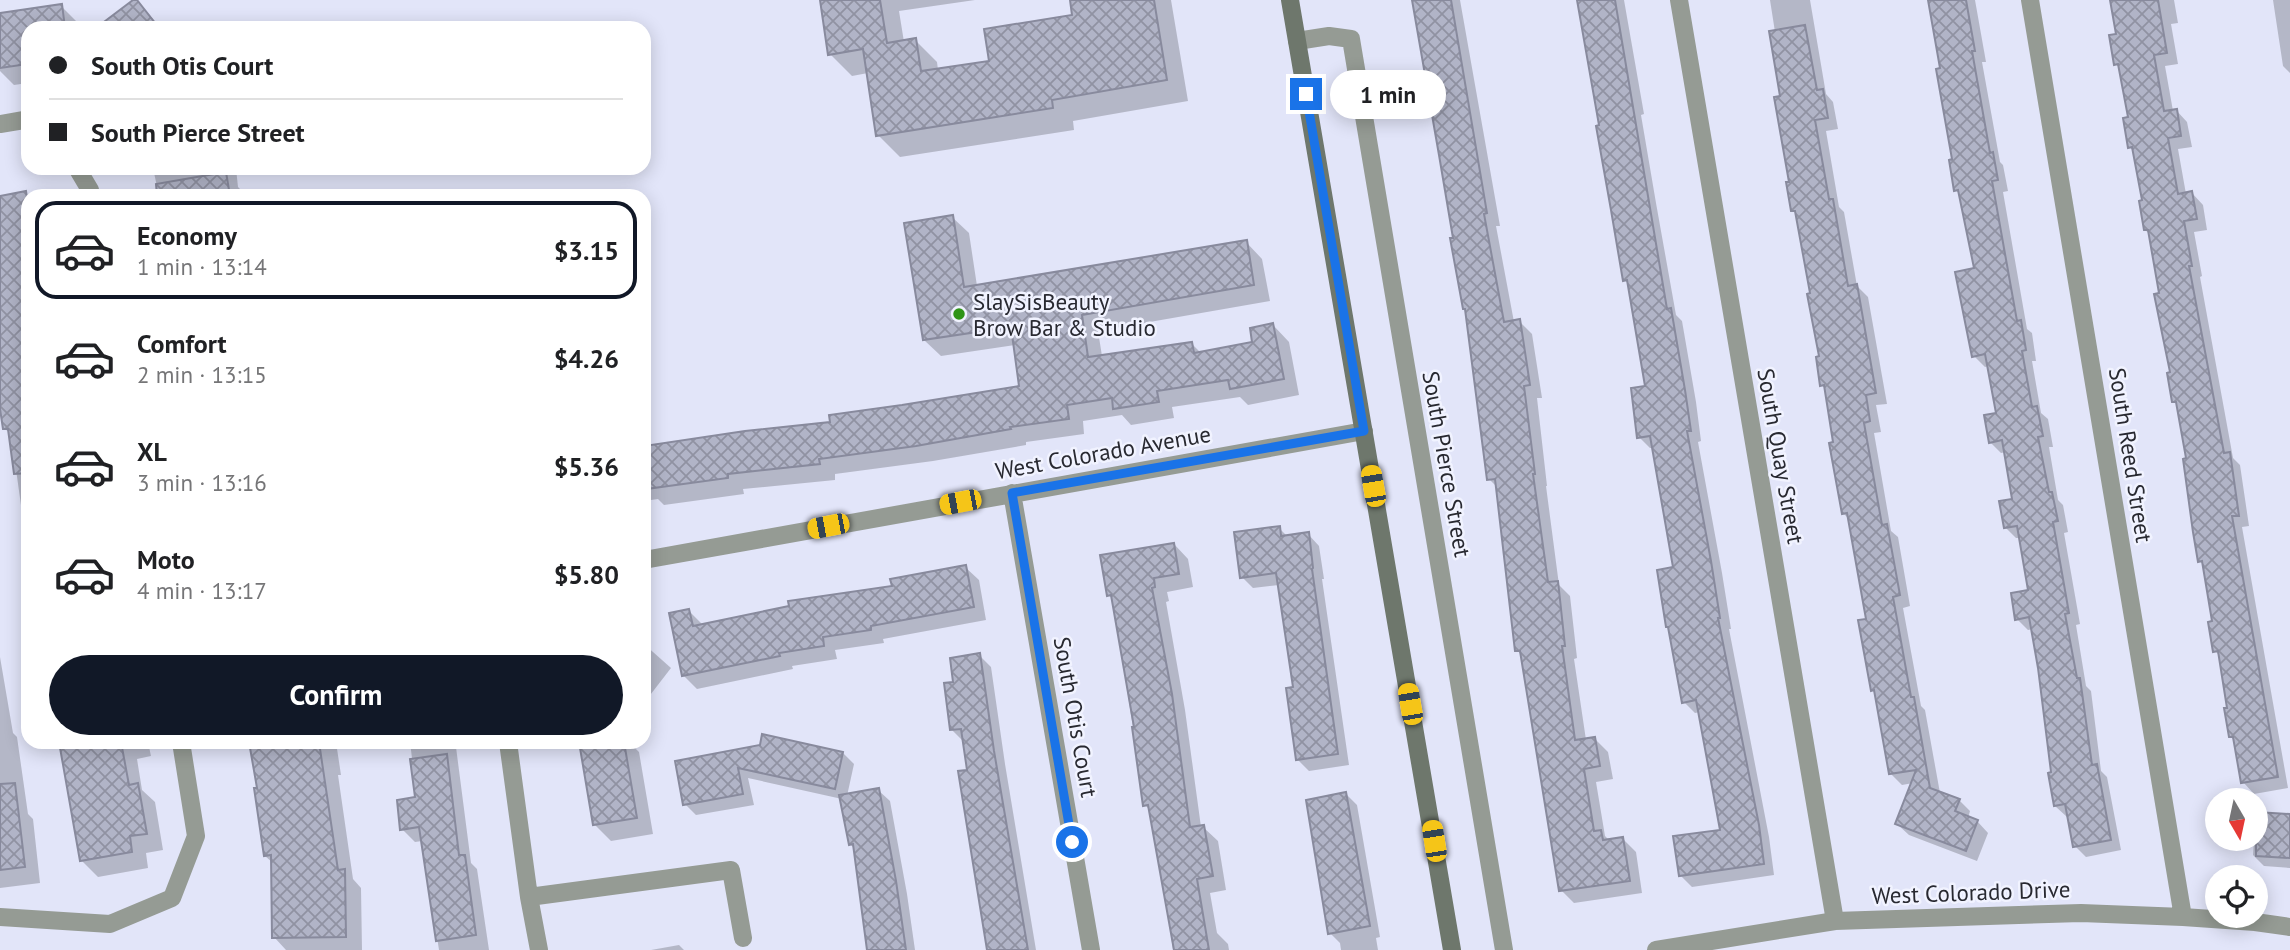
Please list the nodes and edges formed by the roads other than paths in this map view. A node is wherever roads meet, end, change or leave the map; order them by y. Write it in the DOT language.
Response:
graph roads {
  1 [pos="1290,0"];
  2 [pos="1679,0"];
  3 [pos="2030,0"];
  4 [pos="1297,41"];
  5 [pos="21,120"];
  6 [pos="0,124"];
  7 [pos="1364,431"];
  8 [pos="1012,493"];
  9 [pos="651,559"];
  10 [pos="182,749"];
  11 [pos="509,749"];
  12 [pos="529,897"];
  13 [pos="0,917"];
  14 [pos="2183,917"];
  15 [pos="1835,921"];
  16 [pos="2290,928"];
  17 [pos="743,938"];
  18 [pos="539,950"];
  19 [pos="1091,950"];
  20 [pos="1452,950"];
  21 [pos="1504,950"];
  22 [pos="1656,950"];
  1 -- 4 [label="street"];
  2 -- 15 [label="street, South Quay Street"];
  3 -- 14 [label="street, South Reed Street"];
  4 -- 7 [label="street"];
  4 -- 21 [label="street, South Pierce Street"];
  5 -- 6 [label="street"];
  7 -- 8 [label="street, West Colorado Avenue"];
  7 -- 20 [label="street"];
  8 -- 9 [label="street, West Colorado Avenue"];
  8 -- 19 [label="street, South Otis Court"];
  10 -- 13 [label="street"];
  11 -- 12 [label="street"];
  12 -- 17 [label="street"];
  12 -- 18 [label="street"];
  14 -- 15 [label="street, West Colorado Drive"];
  14 -- 16 [label="street, West Colorado Drive"];
  15 -- 22 [label="street, West Colorado Drive"];
}
